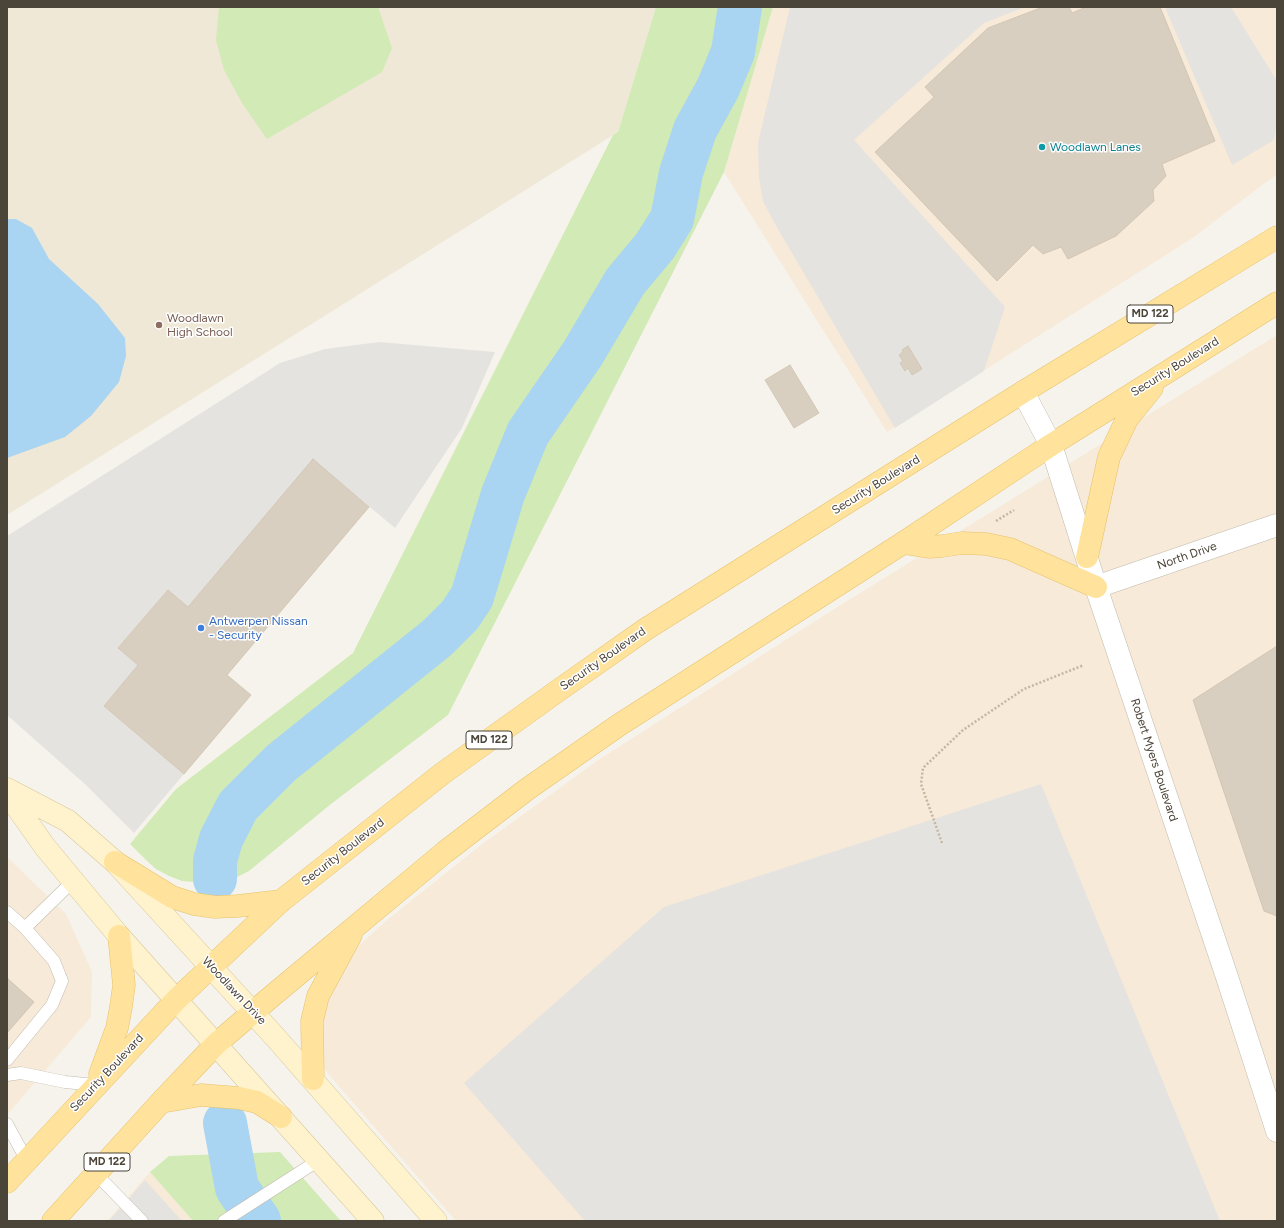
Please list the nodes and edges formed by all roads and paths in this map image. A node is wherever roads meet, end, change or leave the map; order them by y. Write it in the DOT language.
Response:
graph roads {
  1 [pos="1277,237"];
  2 [pos="1277,303"];
  3 [pos="1163,374"];
  4 [pos="1023,392"];
  5 [pos="1051,446"];
  6 [pos="1014,510"];
  7 [pos="992,524"];
  8 [pos="1277,525"];
  9 [pos="903,543"];
  10 [pos="1087,557"];
  11 [pos="1096,587"];
  12 [pos="1084,666"];
  13 [pos="7,789"];
  14 [pos="7,793"];
  15 [pos="942,843"];
  16 [pos="115,862"];
  17 [pos="73,881"];
  18 [pos="281,901"];
  19 [pos="7,912"];
  20 [pos="357,925"];
  21 [pos="24,928"];
  22 [pos="119,936"];
  23 [pos="211,967"];
  24 [pos="176,1000"];
  25 [pos="253,1012"];
  26 [pos="216,1044"];
  27 [pos="7,1060"];
  28 [pos="7,1075"];
  29 [pos="313,1079"];
  30 [pos="96,1085"];
  31 [pos="161,1102"];
  32 [pos="281,1117"];
  33 [pos="7,1124"];
  34 [pos="1277,1132"];
  35 [pos="26,1160"];
  36 [pos="319,1160"];
  37 [pos="96,1174"];
  38 [pos="7,1182"];
  39 [pos="54,1221"];
  40 [pos="142,1221"];
  41 [pos="224,1221"];
  42 [pos="373,1221"];
  43 [pos="436,1221"];
  1 -- 4 [label="main road, Security Boulevard / MD 122"];
  2 -- 3 [label="main road, Security Boulevard / MD 122"];
  3 -- 5 [label="main road, Security Boulevard / MD 122"];
  3 -- 10 [label="main road"];
  4 -- 5 [label="street, Robert Myers Boulevard"];
  4 -- 18 [label="main road, Security Boulevard / MD 122"];
  5 -- 9 [label="main road, Security Boulevard / MD 122"];
  5 -- 10 [label="street, Robert Myers Boulevard"];
  6 -- 7 [label="path"];
  8 -- 11 [label="street, North Drive"];
  9 -- 11 [label="main road"];
  9 -- 20 [label="main road, Security Boulevard / MD 122"];
  10 -- 11 [label="street, Robert Myers Boulevard"];
  11 -- 34 [label="street, Robert Myers Boulevard"];
  12 -- 15 [label="path"];
  13 -- 16 [label="main road, Woodlawn Drive"];
  14 -- 17 [label="main road"];
  16 -- 18 [label="main road"];
  16 -- 23 [label="main road, Woodlawn Drive"];
  17 -- 21 [label="lane"];
  17 -- 22 [label="main road"];
  18 -- 23 [label="main road, Security Boulevard / MD 122"];
  19 -- 21 [label="lane"];
  20 -- 25 [label="main road, Security Boulevard / MD 122"];
  20 -- 29 [label="main road"];
  21 -- 27 [label="lane"];
  22 -- 24 [label="main road"];
  22 -- 30 [label="main road"];
  23 -- 24 [label="main road, Security Boulevard / MD 122"];
  23 -- 25 [label="main road, Woodlawn Drive"];
  24 -- 26 [label="main road"];
  24 -- 30 [label="main road, Security Boulevard / MD 122"];
  25 -- 26 [label="main road, Security Boulevard / MD 122"];
  25 -- 29 [label="main road, Woodlawn Drive"];
  26 -- 31 [label="main road, Security Boulevard / MD 122"];
  26 -- 32 [label="main road"];
  28 -- 30 [label="lane"];
  29 -- 43 [label="main road, Woodlawn Drive"];
  30 -- 35 [label="main road, Security Boulevard / MD 122"];
  31 -- 32 [label="main road"];
  31 -- 37 [label="main road, Security Boulevard / MD 122"];
  32 -- 36 [label="main road"];
  33 -- 35 [label="lane"];
  35 -- 38 [label="main road, Security Boulevard / MD 122"];
  36 -- 41 [label="lane"];
  36 -- 42 [label="main road"];
  37 -- 39 [label="main road, Security Boulevard / MD 122"];
  37 -- 40 [label="lane"];
}
